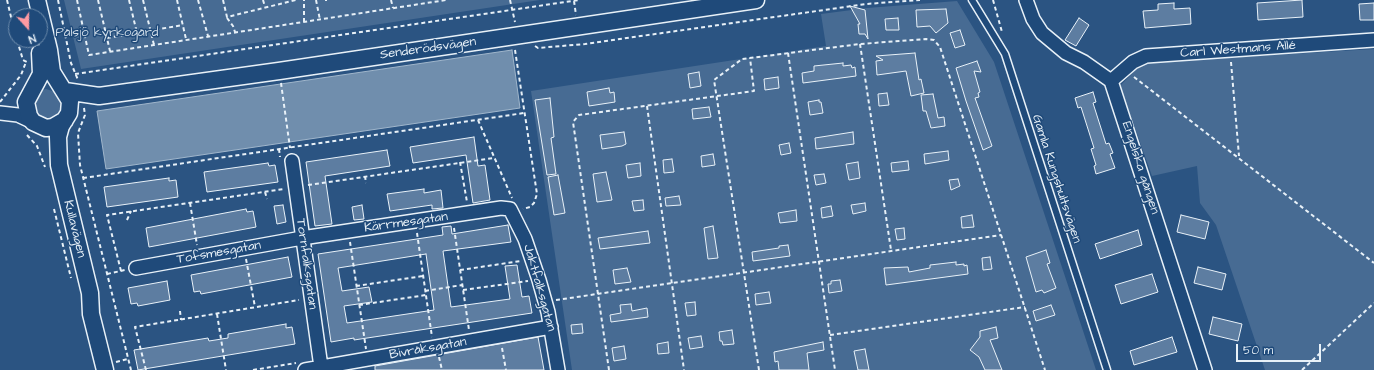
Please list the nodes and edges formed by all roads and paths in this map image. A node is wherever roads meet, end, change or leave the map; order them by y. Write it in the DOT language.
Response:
graph roads {
  1 [pos="37,0"];
  2 [pos="58,0"];
  3 [pos="77,0"];
  4 [pos="98,0"];
  5 [pos="129,0"];
  6 [pos="143,0"];
  7 [pos="177,0"];
  8 [pos="198,0"];
  9 [pos="222,0"];
  10 [pos="263,0"];
  11 [pos="296,0"];
  12 [pos="304,0"];
  13 [pos="316,0"];
  14 [pos="391,0"];
  15 [pos="446,0"];
  16 [pos="510,0"];
  17 [pos="579,0"];
  18 [pos="756,0"];
  19 [pos="920,0"];
  20 [pos="972,0"];
  21 [pos="993,0"];
  22 [pos="1026,0"];
  23 [pos="682,5"];
  24 [pos="265,7"];
  25 [pos="393,8"];
  26 [pos="512,10"];
  27 [pos="227,17"];
  28 [pos="320,20"];
  29 [pos="304,22"];
  30 [pos="182,25"];
  31 [pos="150,31"];
  32 [pos="234,32"];
  33 [pos="137,33"];
  34 [pos="208,36"];
  35 [pos="107,38"];
  36 [pos="518,39"];
  37 [pos="186,40"];
  38 [pos="1374,40"];
  39 [pos="154,44"];
  40 [pos="860,44"];
  41 [pos="39,48"];
  42 [pos="110,51"];
  43 [pos="1230,51"];
  44 [pos="788,53"];
  45 [pos="1005,54"];
  46 [pos="750,58"];
  47 [pos="26,62"];
  48 [pos="76,74"];
  49 [pos="280,81"];
  50 [pos="1111,81"];
  51 [pos="63,89"];
  52 [pos="31,92"];
  53 [pos="717,96"];
  54 [pos="83,99"];
  55 [pos="647,106"];
  56 [pos="0,108"];
  57 [pos="524,113"];
  58 [pos="67,116"];
  59 [pos="478,120"];
  60 [pos="32,126"];
  61 [pos="289,146"];
  62 [pos="299,146"];
  63 [pos="1239,156"];
  64 [pos="296,158"];
  65 [pos="494,158"];
  66 [pos="460,162"];
  67 [pos="53,169"];
  68 [pos="365,176"];
  69 [pos="83,178"];
  70 [pos="366,183"];
  71 [pos="304,186"];
  72 [pos="285,189"];
  73 [pos="265,192"];
  74 [pos="267,199"];
  75 [pos="190,203"];
  76 [pos="511,204"];
  77 [pos="54,208"];
  78 [pos="131,211"];
  79 [pos="469,213"];
  80 [pos="452,216"];
  81 [pos="127,220"];
  82 [pos="415,222"];
  83 [pos="348,231"];
  84 [pos="1001,234"];
  85 [pos="302,238"];
  86 [pos="244,248"];
  87 [pos="891,250"];
  88 [pos="200,256"];
  89 [pos="532,260"];
  90 [pos="819,261"];
  91 [pos="1374,263"];
  92 [pos="136,268"];
  93 [pos="460,270"];
  94 [pos="121,271"];
  95 [pos="744,272"];
  96 [pos="107,274"];
  97 [pos="423,276"];
  98 [pos="72,280"];
  99 [pos="539,280"];
  100 [pos="672,283"];
  101 [pos="462,285"];
  102 [pos="356,286"];
  103 [pos="463,290"];
  104 [pos="425,291"];
  105 [pos="597,294"];
  106 [pos="426,295"];
  107 [pos="302,300"];
  108 [pos="546,302"];
  109 [pos="1374,303"];
  110 [pos="359,306"];
  111 [pos="255,307"];
  112 [pos="1025,307"];
  113 [pos="180,311"];
  114 [pos="217,314"];
  115 [pos="181,320"];
  116 [pos="551,328"];
  117 [pos="830,335"];
  118 [pos="500,336"];
  119 [pos="470,341"];
  120 [pos="434,348"];
  121 [pos="319,353"];
  122 [pos="369,358"];
  123 [pos="128,359"];
  124 [pos="111,367"];
  125 [pos="321,367"];
  126 [pos="131,370"];
  127 [pos="146,370"];
  128 [pos="226,370"];
  129 [pos="253,370"];
  130 [pos="305,370"];
  131 [pos="506,370"];
  132 [pos="558,370"];
  133 [pos="609,370"];
  134 [pos="684,370"];
  135 [pos="759,370"];
  136 [pos="835,370"];
  137 [pos="1045,370"];
  138 [pos="1107,370"];
  139 [pos="1205,370"];
  140 [pos="1302,370"];
  1 -- 51 [label="street, Kullavägen"];
  2 -- 48 [label="path"];
  3 -- 42 [label="path"];
  4 -- 35 [label="path"];
  5 -- 33 [label="path"];
  6 -- 31 [label="path"];
  7 -- 30 [label="path"];
  8 -- 34 [label="path"];
  9 -- 27 [label="path"];
  10 -- 24 [label="path"];
  11 -- 27 [label="path"];
  12 -- 29 [label="path"];
  13 -- 28 [label="path"];
  14 -- 25 [label="path"];
  15 -- 25 [label="path"];
  16 -- 26 [label="path"];
  17 -- 26 [label="path"];
  18 -- 23 [label="street, Senderödsvägen"];
  19 -- 36 [label="path"];
  20 -- 45 [label="lane, Gamla Kungshultsvägen"];
  21 -- 45 [label="path"];
  22 -- 50 [label="street"];
  23 -- 36 [label="street, Senderödsvägen"];
  25 -- 28 [label="path"];
  26 -- 36 [label="path"];
  26 -- 48 [label="path"];
  27 -- 32 [label="path"];
  28 -- 29 [label="path"];
  29 -- 32 [label="path"];
  30 -- 31 [label="path"];
  30 -- 37 [label="path"];
  31 -- 33 [label="path"];
  31 -- 39 [label="path"];
  32 -- 34 [label="path"];
  33 -- 35 [label="path"];
  34 -- 37 [label="path"];
  35 -- 42 [label="path"];
  36 -- 54 [label="street, Senderödsvägen"];
  36 -- 57 [label="path"];
  37 -- 39 [label="path"];
  38 -- 43 [label="street, Carl Westmans Allé"];
  39 -- 42 [label="path"];
  40 -- 44 [label="path"];
  40 -- 84 [label="path"];
  40 -- 87 [label="path"];
  41 -- 52 [label="street, Kullavägen"];
  43 -- 50 [label="street, Carl Westmans Allé"];
  43 -- 63 [label="path"];
  44 -- 46 [label="path"];
  44 -- 90 [label="path"];
  45 -- 138 [label="lane, Gamla Kungshultsvägen"];
  46 -- 53 [label="path"];
  46 -- 53 [label="path"];
  47 -- 56 [label="path"];
  48 -- 54 [label="path"];
  49 -- 61 [label="path"];
  50 -- 63 [label="path"];
  50 -- 139 [label="street, Engelska gången"];
  51 -- 52 [label="street"];
  51 -- 54 [label="street, Senderödsvägen"];
  51 -- 58 [label="street, Kullavägen"];
  52 -- 56 [label="street"];
  52 -- 60 [label="street, Kullavägen"];
  53 -- 55 [label="path"];
  53 -- 95 [label="path"];
  54 -- 58 [label="street"];
  54 -- 69 [label="path"];
  55 -- 100 [label="path"];
  55 -- 105 [label="path"];
  56 -- 60 [label="street"];
  57 -- 59 [label="path"];
  57 -- 76 [label="path"];
  58 -- 60 [label="street"];
  58 -- 67 [label="street, Kullavägen"];
  59 -- 62 [label="path"];
  59 -- 65 [label="path"];
  60 -- 67 [label="path"];
  60 -- 67 [label="street, Kullavägen"];
  62 -- 64 [label="path"];
  62 -- 69 [label="path"];
  63 -- 91 [label="path"];
  64 -- 85 [label="street, Tornfalksgatan"];
  65 -- 66 [label="path"];
  65 -- 76 [label="path"];
  66 -- 68 [label="path"];
  66 -- 79 [label="path"];
  67 -- 124 [label="street, Kullavägen"];
  68 -- 70 [label="path"];
  68 -- 71 [label="path"];
  69 -- 96 [label="path"];
  72 -- 73 [label="path"];
  73 -- 74 [label="path"];
  73 -- 75 [label="path"];
  75 -- 78 [label="path"];
  75 -- 88 [label="path"];
  76 -- 79 [label="street, Kärrmesgatan"];
  76 -- 89 [label="street, Jaktfalksgatan"];
  77 -- 98 [label="path"];
  78 -- 81 [label="path"];
  78 -- 94 [label="path"];
  79 -- 80 [label="street, Kärrmesgatan"];
  80 -- 82 [label="street, Kärrmesgatan"];
  80 -- 93 [label="path"];
  82 -- 83 [label="street, Kärrmesgatan"];
  82 -- 97 [label="path"];
  83 -- 85 [label="street, Kärrmesgatan"];
  83 -- 102 [label="path"];
  84 -- 87 [label="path"];
  84 -- 112 [label="path"];
  85 -- 86 [label="street, Tofsmesgatan"];
  85 -- 121 [label="street, Tornfalksgatan"];
  86 -- 88 [label="street, Tofsmesgatan"];
  86 -- 111 [label="path"];
  87 -- 90 [label="path"];
  88 -- 92 [label="street, Tofsmesgatan"];
  89 -- 93 [label="path"];
  89 -- 99 [label="street, Jaktfalksgatan"];
  90 -- 95 [label="path"];
  90 -- 117 [label="path"];
  92 -- 94 [label="path"];
  93 -- 101 [label="path"];
  94 -- 96 [label="path"];
  95 -- 100 [label="path"];
  95 -- 135 [label="path"];
  96 -- 123 [label="path"];
  97 -- 102 [label="path"];
  97 -- 104 [label="path"];
  99 -- 103 [label="path"];
  99 -- 108 [label="street, Jaktfalksgatan"];
  100 -- 105 [label="path"];
  100 -- 134 [label="path"];
  101 -- 103 [label="path"];
  101 -- 104 [label="path"];
  102 -- 110 [label="path"];
  103 -- 119 [label="path"];
  104 -- 106 [label="path"];
  105 -- 108 [label="path"];
  105 -- 133 [label="path"];
  106 -- 110 [label="path"];
  106 -- 120 [label="path"];
  107 -- 111 [label="path"];
  108 -- 116 [label="street, Jaktfalksgatan"];
  109 -- 140 [label="path"];
  110 -- 122 [label="path"];
  111 -- 114 [label="path"];
  112 -- 117 [label="path"];
  112 -- 137 [label="path"];
  113 -- 115 [label="path"];
  114 -- 115 [label="path"];
  114 -- 128 [label="path"];
  115 -- 127 [label="path"];
  116 -- 118 [label="street, Bivråksgatan"];
  116 -- 132 [label="street, Jaktfalksgatan"];
  117 -- 136 [label="path"];
  118 -- 119 [label="street, Bivråksgatan"];
  118 -- 131 [label="path"];
  119 -- 120 [label="street, Bivråksgatan"];
  120 -- 122 [label="street, Bivråksgatan"];
  121 -- 125 [label="street, Tornfalksgatan"];
  121 -- 129 [label="path"];
  122 -- 125 [label="street, Bivråksgatan"];
  123 -- 124 [label="path"];
  123 -- 126 [label="path"];
  125 -- 130 [label="street, Bivråksgatan"];
}
